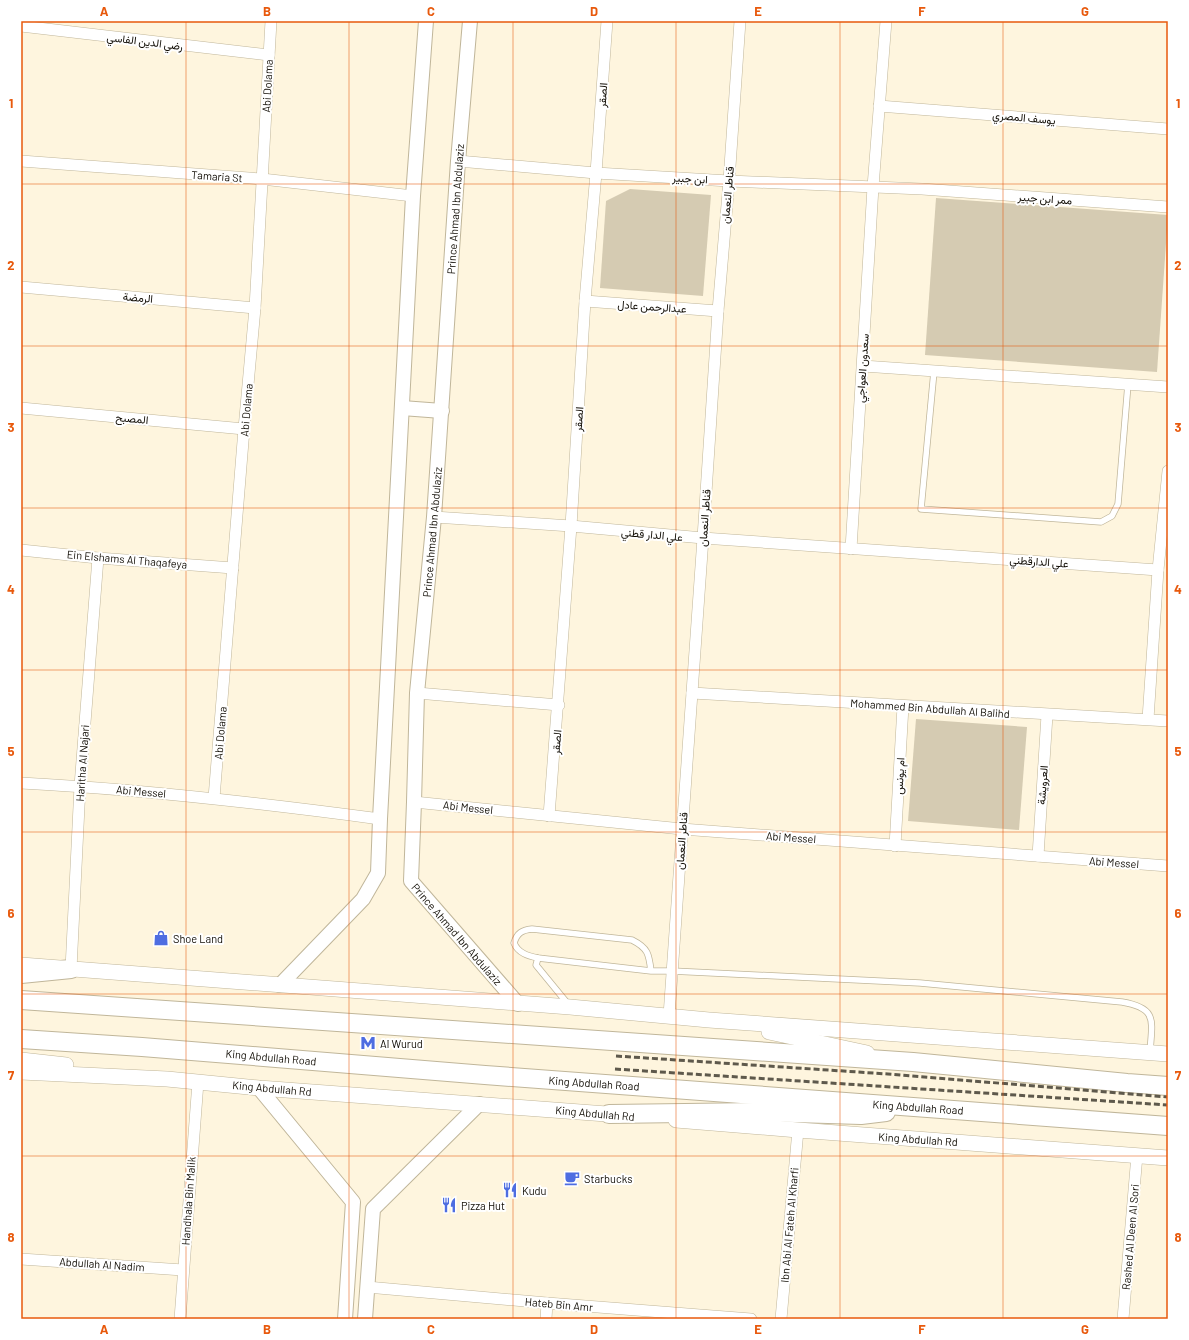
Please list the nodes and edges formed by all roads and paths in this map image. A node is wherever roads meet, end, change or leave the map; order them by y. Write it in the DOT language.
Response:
graph roads {
  1 [pos="270,21"];
  2 [pos="426,21"];
  3 [pos="470,21"];
  4 [pos="607,21"];
  5 [pos="740,21"];
  6 [pos="886,21"];
  7 [pos="21,26"];
  8 [pos="269,55"];
  9 [pos="879,106"];
  10 [pos="1168,129"];
  11 [pos="21,161"];
  12 [pos="458,161"];
  13 [pos="596,173"];
  14 [pos="262,179"];
  15 [pos="729,181"];
  16 [pos="873,187"];
  17 [pos="922,189"];
  18 [pos="413,196"];
  19 [pos="1168,207"];
  20 [pos="21,287"];
  21 [pos="586,302"];
  22 [pos="255,308"];
  23 [pos="718,311"];
  24 [pos="862,366"];
  25 [pos="934,371"];
  26 [pos="1128,384"];
  27 [pos="1168,387"];
  28 [pos="21,408"];
  29 [pos="402,408"];
  30 [pos="442,410"];
  31 [pos="244,428"];
  32 [pos="1168,471"];
  33 [pos="434,517"];
  34 [pos="571,526"];
  35 [pos="703,538"];
  36 [pos="850,549"];
  37 [pos="21,550"];
  38 [pos="919,552"];
  39 [pos="98,558"];
  40 [pos="233,568"];
  41 [pos="1158,570"];
  42 [pos="417,693"];
  43 [pos="692,693"];
  44 [pos="558,705"];
  45 [pos="903,706"];
  46 [pos="1047,715"];
  47 [pos="1148,719"];
  48 [pos="1168,721"];
  49 [pos="21,783"];
  50 [pos="80,786"];
  51 [pos="214,798"];
  52 [pos="414,802"];
  53 [pos="550,816"];
  54 [pos="380,819"];
  55 [pos="682,829"];
  56 [pos="895,846"];
  57 [pos="1038,856"];
  58 [pos="1168,866"];
  59 [pos="538,958"];
  60 [pos="21,965"];
  61 [pos="71,969"];
  62 [pos="651,971"];
  63 [pos="672,971"];
  64 [pos="21,974"];
  65 [pos="280,985"];
  66 [pos="21,1000"];
  67 [pos="518,1004"];
  68 [pos="570,1007"];
  69 [pos="669,1016"];
  70 [pos="709,1020"];
  71 [pos="21,1039"];
  72 [pos="1150,1053"];
  73 [pos="1168,1054"];
  74 [pos="21,1060"];
  75 [pos="913,1062"];
  76 [pos="21,1072"];
  77 [pos="167,1079"];
  78 [pos="198,1082"];
  79 [pos="1168,1086"];
  80 [pos="259,1088"];
  81 [pos="479,1104"];
  82 [pos="921,1107"];
  83 [pos="609,1114"];
  84 [pos="1168,1126"];
  85 [pos="798,1130"];
  86 [pos="1137,1155"];
  87 [pos="1168,1158"];
  88 [pos="21,1259"];
  89 [pos="183,1270"];
  90 [pos="367,1287"];
  91 [pos="547,1303"];
  92 [pos="180,1319"];
  93 [pos="345,1319"];
  94 [pos="365,1319"];
  95 [pos="546,1319"];
  96 [pos="751,1319"];
  97 [pos="781,1319"];
  98 [pos="1123,1319"];
  1 -- 8 [label="street, Abi Dolama"];
  2 -- 18 [label="street"];
  3 -- 12 [label="street, Prince Ahmad Ibn Abdulaziz"];
  4 -- 13 [label="street, الصقر"];
  5 -- 15 [label="street, قناطر النعمان"];
  6 -- 9 [label="street, سعدون العواجي"];
  7 -- 8 [label="street, رضي الدين الفاسي"];
  8 -- 14 [label="street, Abi Dolama"];
  9 -- 10 [label="street, يوسف المصري"];
  9 -- 16 [label="street, سعدون العواجي"];
  11 -- 14 [label="street, Tamaria St"];
  12 -- 13 [label="street, ابن جبير"];
  12 -- 30 [label="street, Prince Ahmad Ibn Abdulaziz"];
  13 -- 15 [label="street, ابن جبير"];
  13 -- 21 [label="street, الصقر"];
  14 -- 18 [label="street, Tamaria St"];
  14 -- 22 [label="street, Abi Dolama"];
  15 -- 16 [label="street, ابن جبير"];
  15 -- 23 [label="street, قناطر النعمان"];
  16 -- 17 [label="street, ابن جبير"];
  16 -- 24 [label="street, سعدون العواجي"];
  17 -- 19 [label="street, ممر ابن جبير"];
  18 -- 29 [label="street"];
  20 -- 22 [label="street, الرمضة"];
  21 -- 23 [label="street, عبدالرحمن عادل"];
  21 -- 34 [label="street, الصقر"];
  22 -- 31 [label="street, Abi Dolama"];
  23 -- 35 [label="street, قناطر النعمان"];
  24 -- 25 [label="street"];
  24 -- 36 [label="street, سعدون العواجي"];
  25 -- 26 [label="street"];
  25 -- 26 [label="lane"];
  26 -- 27 [label="street"];
  28 -- 31 [label="street, المصبح"];
  29 -- 30 [label="street"];
  29 -- 54 [label="street"];
  30 -- 33 [label="street, Prince Ahmad Ibn Abdulaziz"];
  31 -- 40 [label="street, Abi Dolama"];
  32 -- 41 [label="street"];
  33 -- 34 [label="street, علي الدار قطني"];
  33 -- 42 [label="street, Prince Ahmad Ibn Abdulaziz"];
  34 -- 35 [label="street, علي الدار قطني"];
  34 -- 44 [label="street, الصقر"];
  35 -- 36 [label="street, علي الدار قطني"];
  35 -- 43 [label="street, قناطر النعمان"];
  36 -- 38 [label="street, علي الدار قطني"];
  37 -- 39 [label="street, Ein Elshams Al Thaqafeya"];
  38 -- 41 [label="street, علي الدارقطني"];
  39 -- 40 [label="street, Ein Elshams Al Thaqafeya"];
  39 -- 50 [label="street, Haritha Al Najari"];
  40 -- 51 [label="street, Abi Dolama"];
  41 -- 47 [label="street"];
  42 -- 44 [label="street"];
  42 -- 52 [label="street, Prince Ahmad Ibn Abdulaziz"];
  43 -- 45 [label="street, Mohammed Bin Abdullah Al Balihd"];
  43 -- 55 [label="street, قناطر النعمان"];
  44 -- 53 [label="street, الصقر"];
  45 -- 46 [label="street, Mohammed Bin Abdullah Al Balihd"];
  45 -- 56 [label="street, ام يونس"];
  46 -- 47 [label="street, Mohammed Bin Abdullah Al Balihd"];
  46 -- 57 [label="street, العرويشة"];
  47 -- 48 [label="street, Mohammed Bin Abdullah Al Balihd"];
  49 -- 50 [label="street, Abi Messel"];
  50 -- 51 [label="street, Abi Messel"];
  50 -- 61 [label="street, Haritha Al Najari"];
  51 -- 54 [label="street, Abi Messel"];
  52 -- 53 [label="street, Abi Messel"];
  52 -- 67 [label="street, Prince Ahmad Ibn Abdulaziz"];
  53 -- 55 [label="street, Abi Messel"];
  54 -- 65 [label="street"];
  55 -- 56 [label="street, Abi Messel"];
  55 -- 63 [label="street, قناطر النعمان"];
  56 -- 57 [label="street, Abi Messel"];
  57 -- 58 [label="street, Abi Messel"];
  59 -- 62 [label="lane"];
  59 -- 62 [label="lane"];
  59 -- 68 [label="lane"];
  60 -- 61 [label="main road"];
  61 -- 64 [label="highway"];
  61 -- 65 [label="main road"];
  62 -- 63 [label="lane"];
  63 -- 69 [label="street, قناطر النعمان"];
  63 -- 72 [label="lane"];
  65 -- 67 [label="main road"];
  66 -- 75 [label="highway"];
  67 -- 68 [label="main road"];
  68 -- 69 [label="main road"];
  69 -- 70 [label="main road"];
  70 -- 72 [label="main road"];
  70 -- 75 [label="main road"];
  71 -- 82 [label="highway, King Abdullah Road"];
  72 -- 73 [label="main road"];
  74 -- 77 [label="main road"];
  75 -- 79 [label="highway"];
  76 -- 77 [label="main road, King Abdullah Rd"];
  77 -- 78 [label="main road, King Abdullah Rd"];
  78 -- 80 [label="main road, King Abdullah Rd"];
  78 -- 89 [label="street, Handhala Bin Malik"];
  80 -- 81 [label="main road, King Abdullah Rd"];
  80 -- 93 [label="street"];
  81 -- 83 [label="main road, King Abdullah Rd"];
  81 -- 90 [label="street"];
  82 -- 83 [label="highway"];
  82 -- 84 [label="highway, King Abdullah Road"];
  83 -- 85 [label="main road, King Abdullah Rd"];
  85 -- 86 [label="main road, King Abdullah Rd"];
  85 -- 97 [label="street, Ibn Abi Al Fateh Al Kharfi"];
  86 -- 87 [label="main road, King Abdullah Rd"];
  86 -- 98 [label="street, Rashed Al Deen Al Sori"];
  88 -- 89 [label="street, Abdullah Al Nadim"];
  89 -- 92 [label="street, Handhala Bin Malik"];
  90 -- 91 [label="street, Hateb Bin Amr"];
  90 -- 94 [label="street"];
  91 -- 95 [label="street"];
  91 -- 96 [label="street, Hateb Bin Amr"];
}
